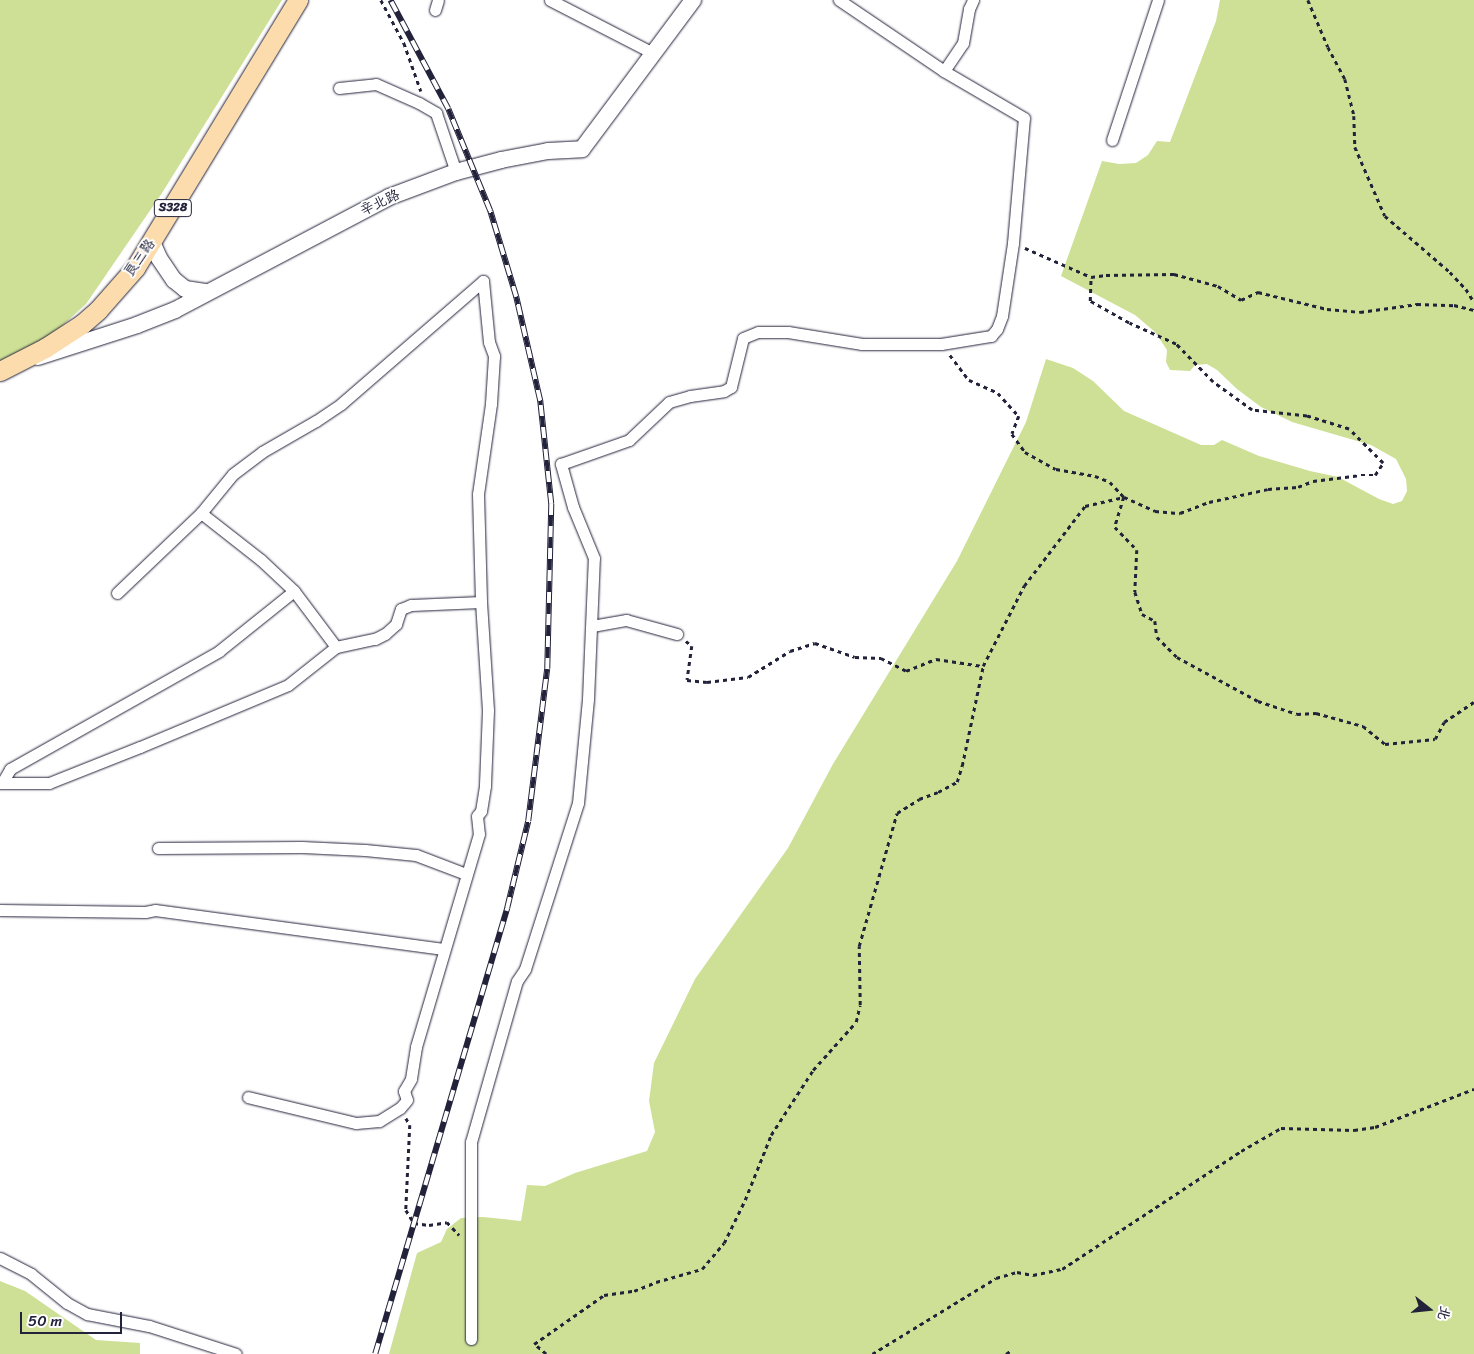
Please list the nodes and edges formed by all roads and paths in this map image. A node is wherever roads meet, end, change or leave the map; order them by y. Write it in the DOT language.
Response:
graph roads {
  1 [pos="298,0"];
  2 [pos="381,0"];
  3 [pos="550,0"];
  4 [pos="693,0"];
  5 [pos="840,0"];
  6 [pos="972,0"];
  7 [pos="1158,0"];
  8 [pos="1308,0"];
  9 [pos="653,54"];
  10 [pos="944,71"];
  11 [pos="339,88"];
  12 [pos="426,107"];
  13 [pos="1112,140"];
  14 [pos="456,172"];
  15 [pos="152,242"];
  16 [pos="1013,243"];
  17 [pos="1091,278"];
  18 [pos="207,292"];
  19 [pos="1474,302"];
  20 [pos="1474,310"];
  21 [pos="932,344"];
  22 [pos="19,363"];
  23 [pos="0,371"];
  24 [pos="1124,497"];
  25 [pos="201,513"];
  26 [pos="294,592"];
  27 [pos="118,593"];
  28 [pos="481,602"];
  29 [pos="592,626"];
  30 [pos="678,634"];
  31 [pos="336,647"];
  32 [pos="983,666"];
  33 [pos="1474,702"];
  34 [pos="1,783"];
  35 [pos="158,848"];
  36 [pos="466,874"];
  37 [pos="0,910"];
  38 [pos="443,949"];
  39 [pos="1474,1089"];
  40 [pos="248,1097"];
  41 [pos="400,1108"];
  42 [pos="471,1248"];
  43 [pos="0,1258"];
  44 [pos="471,1339"];
  45 [pos="1010,1351"];
  46 [pos="236,1354"];
  47 [pos="546,1354"];
  48 [pos="872,1354"];
  49 [pos="1006,1354"];
  1 -- 15 [label="main road, 良三路 / S328"];
  2 -- 12 [label="path"];
  3 -- 9 [label="street"];
  4 -- 9 [label="street, 辛北路"];
  5 -- 10 [label="street"];
  6 -- 10 [label="street"];
  7 -- 13 [label="street"];
  8 -- 19 [label="path"];
  9 -- 14 [label="street, 辛北路"];
  10 -- 16 [label="street"];
  11 -- 12 [label="street"];
  12 -- 14 [label="street"];
  14 -- 18 [label="street, 辛北路"];
  15 -- 18 [label="street"];
  15 -- 22 [label="main road, 良三路 / S328"];
  16 -- 17 [label="path"];
  16 -- 21 [label="street"];
  17 -- 20 [label="path"];
  17 -- 24 [label="path"];
  18 -- 22 [label="street, 辛北路"];
  21 -- 24 [label="path"];
  21 -- 29 [label="street"];
  22 -- 23 [label="main road, 良三路 / S328"];
  24 -- 32 [label="path"];
  24 -- 33 [label="path"];
  25 -- 26 [label="street"];
  25 -- 27 [label="street"];
  25 -- 28 [label="street"];
  26 -- 31 [label="street"];
  26 -- 34 [label="street"];
  28 -- 31 [label="street"];
  28 -- 36 [label="street"];
  29 -- 30 [label="street"];
  29 -- 42 [label="street"];
  30 -- 32 [label="path"];
  31 -- 34 [label="street"];
  32 -- 47 [label="path"];
  35 -- 36 [label="street"];
  36 -- 38 [label="street"];
  37 -- 38 [label="street"];
  38 -- 41 [label="street"];
  39 -- 48 [label="path"];
  40 -- 41 [label="street"];
  41 -- 42 [label="path"];
  42 -- 44 [label="street"];
  43 -- 46 [label="street"];
  45 -- 49 [label="path"];
}
